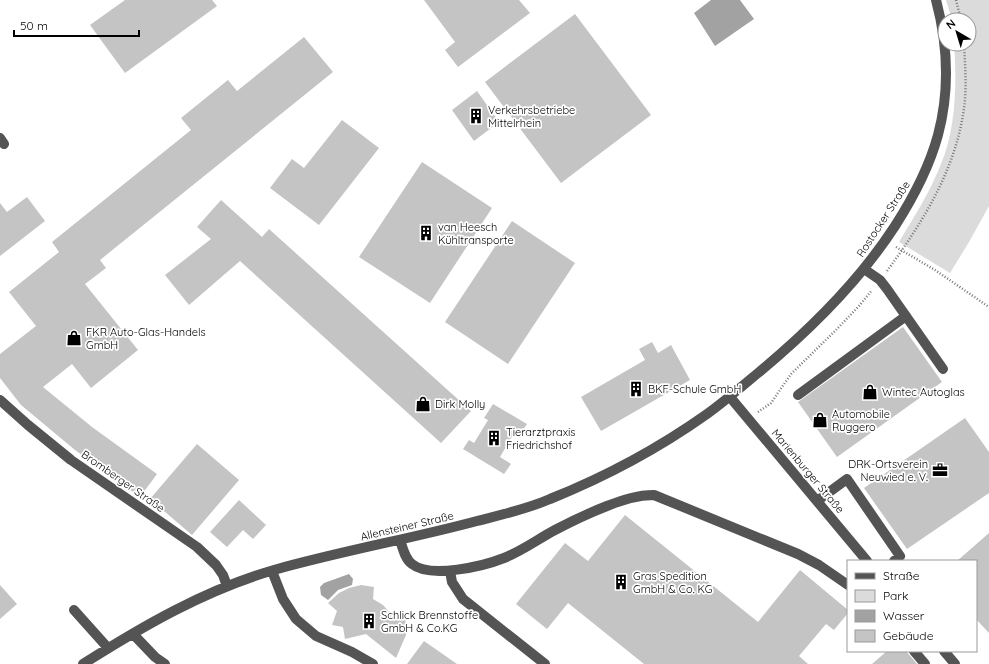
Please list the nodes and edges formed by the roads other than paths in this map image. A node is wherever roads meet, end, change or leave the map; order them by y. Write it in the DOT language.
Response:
graph roads {
  1 [pos="936,0"];
  2 [pos="864,269"];
  3 [pos="906,316"];
  4 [pos="943,369"];
  5 [pos="798,395"];
  6 [pos="730,397"];
  7 [pos="0,400"];
  8 [pos="817,501"];
  9 [pos="400,540"];
  10 [pos="866,560"];
  11 [pos="895,560"];
  12 [pos="272,571"];
  13 [pos="450,571"];
  14 [pos="847,585"];
  15 [pos="227,586"];
  16 [pos="74,610"];
  17 [pos="132,634"];
  18 [pos="108,648"];
  19 [pos="915,652"];
  20 [pos="945,652"];
  21 [pos="83,664"];
  22 [pos="165,664"];
  23 [pos="372,664"];
  24 [pos="546,664"];
  25 [pos="925,664"];
  26 [pos="955,664"];
  1 -- 2 [label="street, Rostocker Straße"];
  2 -- 3 [label="street"];
  2 -- 6 [label="street, Rostocker Straße"];
  3 -- 4 [label="street"];
  3 -- 5 [label="street"];
  6 -- 8 [label="street, Marienburger Straße"];
  6 -- 9 [label="street, Allensteiner Straße"];
  7 -- 15 [label="street, Bromberger Straße"];
  8 -- 10 [label="street, Marienburger Straße"];
  8 -- 11 [label="street"];
  9 -- 12 [label="street, Allensteiner Straße"];
  9 -- 13 [label="street"];
  12 -- 15 [label="street, Allensteiner Straße"];
  12 -- 23 [label="street"];
  13 -- 14 [label="street"];
  13 -- 24 [label="street"];
  15 -- 17 [label="street, Allensteiner Straße"];
  16 -- 18 [label="street"];
  17 -- 18 [label="street, Allensteiner Straße"];
  17 -- 22 [label="street"];
  18 -- 21 [label="street, Allensteiner Straße"];
  19 -- 25 [label="street"];
  20 -- 26 [label="street"];
}
